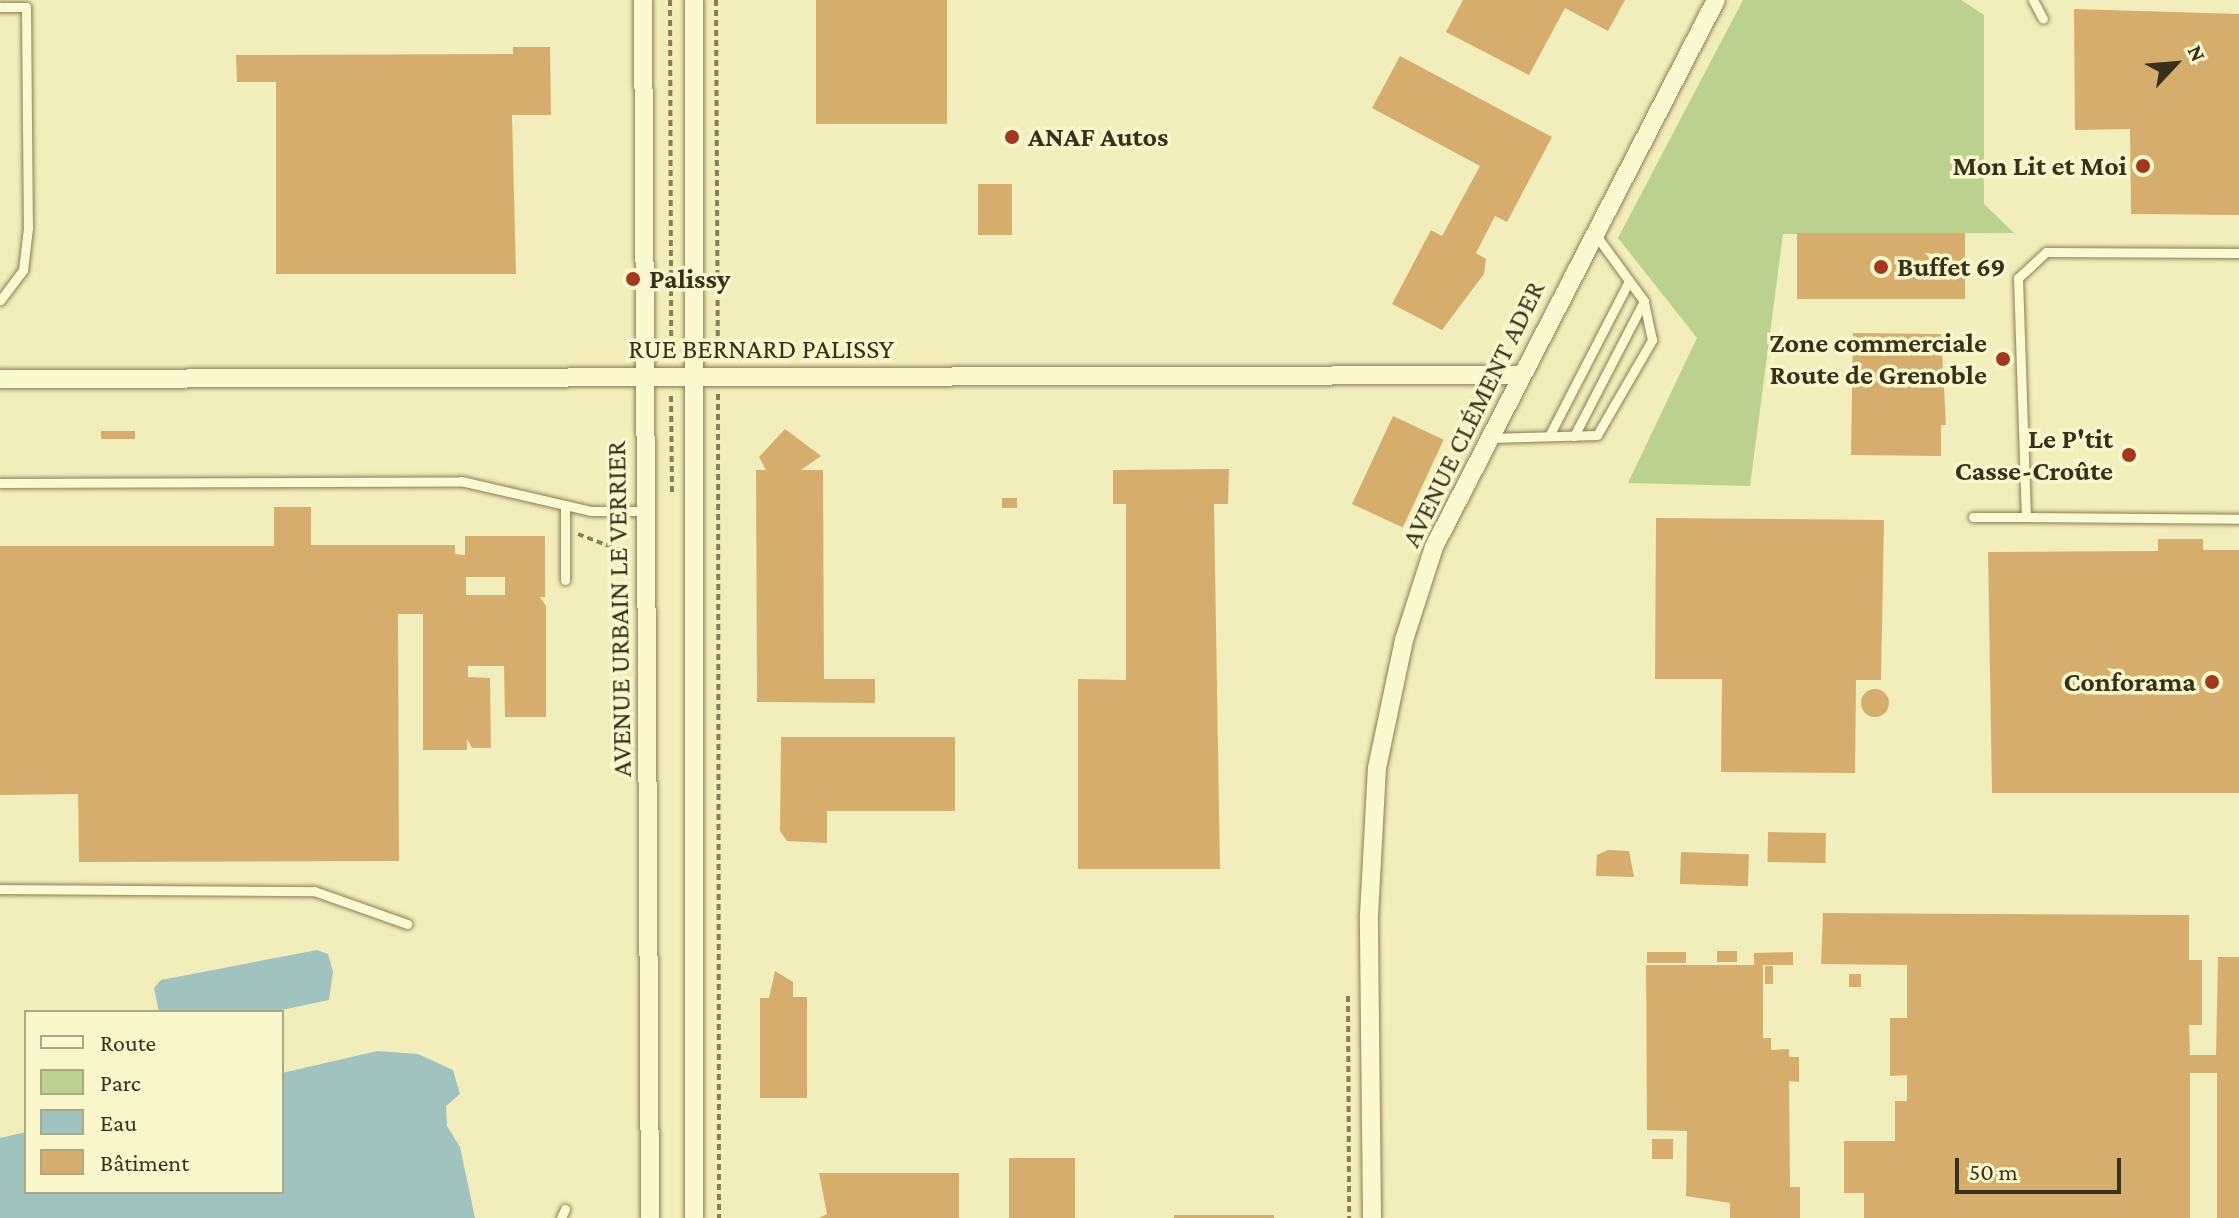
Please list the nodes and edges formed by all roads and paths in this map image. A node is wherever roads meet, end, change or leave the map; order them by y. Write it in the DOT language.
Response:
graph roads {
  1 [pos="643,0"];
  2 [pos="694,0"];
  3 [pos="716,0"];
  4 [pos="1716,0"];
  5 [pos="2033,0"];
  6 [pos="0,7"];
  7 [pos="2043,19"];
  8 [pos="1595,233"];
  9 [pos="2239,253"];
  10 [pos="1629,281"];
  11 [pos="0,300"];
  12 [pos="1644,301"];
  13 [pos="1521,375"];
  14 [pos="644,377"];
  15 [pos="696,377"];
  16 [pos="718,377"];
  17 [pos="0,379"];
  18 [pos="1549,436"];
  19 [pos="1574,436"];
  20 [pos="1489,438"];
  21 [pos="0,483"];
  22 [pos="565,505"];
  23 [pos="644,511"];
  24 [pos="1973,517"];
  25 [pos="2026,517"];
  26 [pos="2239,519"];
  27 [pos="565,533"];
  28 [pos="627,553"];
  29 [pos="565,580"];
  30 [pos="0,889"];
  31 [pos="407,924"];
  32 [pos="650,1218"];
  33 [pos="694,1218"];
  34 [pos="719,1218"];
  35 [pos="1372,1218"];
  1 -- 14 [label="street, AVENUE URBAIN LE VERRIER"];
  2 -- 15 [label="street"];
  3 -- 16 [label="path"];
  4 -- 8 [label="street, AVENUE CLÉMENT ADER"];
  5 -- 7 [label="lane"];
  6 -- 11 [label="lane"];
  8 -- 10 [label="lane"];
  8 -- 13 [label="street, AVENUE CLÉMENT ADER"];
  9 -- 25 [label="lane"];
  10 -- 12 [label="lane"];
  10 -- 18 [label="lane"];
  12 -- 19 [label="lane"];
  12 -- 19 [label="lane"];
  13 -- 16 [label="street, RUE BERNARD PALISSY"];
  13 -- 20 [label="street, AVENUE CLÉMENT ADER"];
  14 -- 15 [label="street, RUE BERNARD PALISSY"];
  14 -- 17 [label="street, RUE BERNARD PALISSY"];
  14 -- 23 [label="street, AVENUE URBAIN LE VERRIER"];
  15 -- 16 [label="street, RUE BERNARD PALISSY"];
  15 -- 33 [label="street"];
  16 -- 34 [label="path"];
  18 -- 19 [label="lane"];
  18 -- 20 [label="lane"];
  20 -- 35 [label="street, AVENUE CLÉMENT ADER"];
  21 -- 22 [label="lane"];
  22 -- 23 [label="lane"];
  22 -- 27 [label="lane"];
  23 -- 32 [label="street, AVENUE URBAIN LE VERRIER"];
  24 -- 25 [label="lane"];
  25 -- 26 [label="lane"];
  27 -- 28 [label="path"];
  27 -- 29 [label="lane"];
  30 -- 31 [label="lane"];
}
